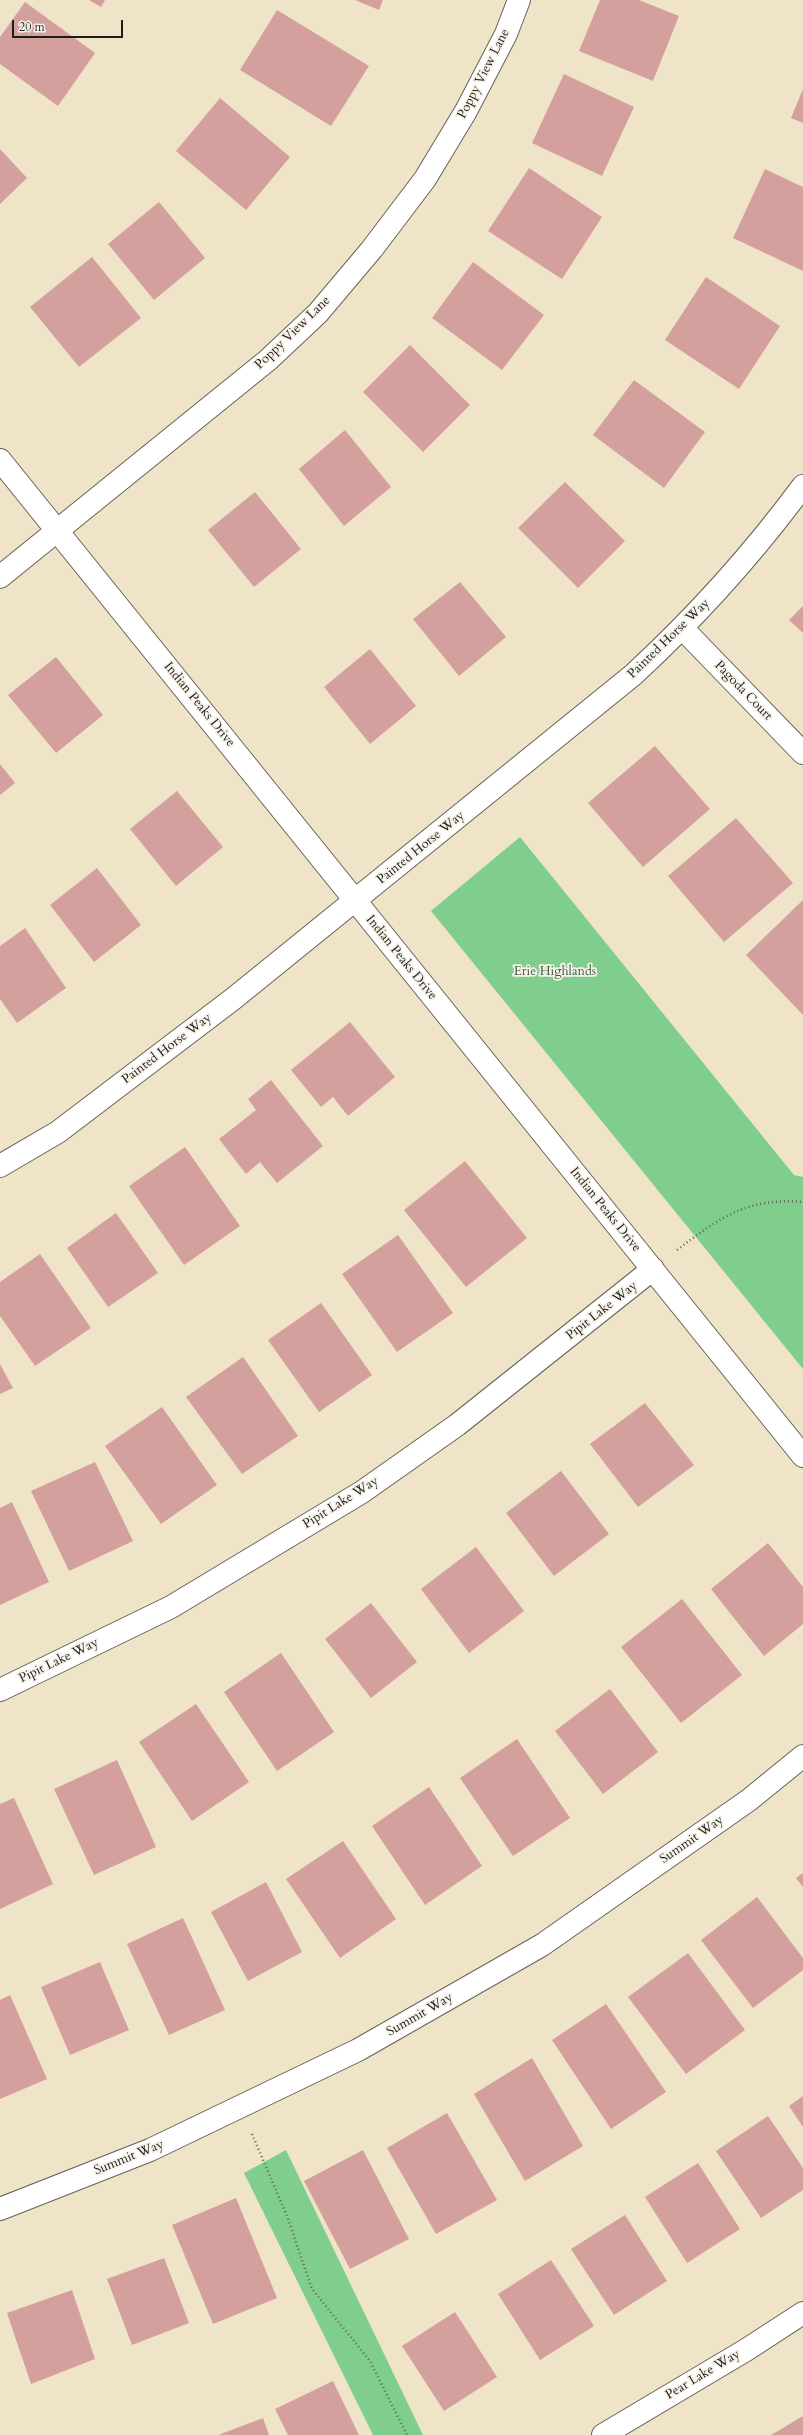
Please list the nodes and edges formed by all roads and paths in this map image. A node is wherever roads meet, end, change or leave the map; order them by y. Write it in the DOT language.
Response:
graph roads {
  1 [pos="519,0"];
  2 [pos="0,460"];
  3 [pos="803,486"];
  4 [pos="58,531"];
  5 [pos="0,577"];
  6 [pos="683,629"];
  7 [pos="803,753"];
  8 [pos="356,901"];
  9 [pos="0,1166"];
  10 [pos="803,1202"];
  11 [pos="676,1251"];
  12 [pos="653,1269"];
  13 [pos="803,1456"];
  14 [pos="0,1690"];
  15 [pos="803,1756"];
  16 [pos="255,2140"];
  17 [pos="0,2209"];
  18 [pos="803,2313"];
  19 [pos="407,2435"];
  20 [pos="602,2435"];
  1 -- 4 [label="street, Poppy View Lane"];
  2 -- 4 [label="street, Indian Peaks Drive"];
  3 -- 6 [label="street, Painted Horse Way"];
  4 -- 5 [label="street, Poppy View Lane"];
  4 -- 8 [label="street, Indian Peaks Drive"];
  6 -- 7 [label="street, Pagoda Court"];
  6 -- 8 [label="street, Painted Horse Way"];
  8 -- 9 [label="street, Painted Horse Way"];
  8 -- 12 [label="street, Indian Peaks Drive"];
  10 -- 11 [label="path"];
  12 -- 13 [label="street, Indian Peaks Drive"];
  12 -- 14 [label="street, Pipit Lake Way"];
  15 -- 17 [label="street, Summit Way"];
  16 -- 19 [label="path"];
  18 -- 20 [label="street, Pear Lake Way"];
}
